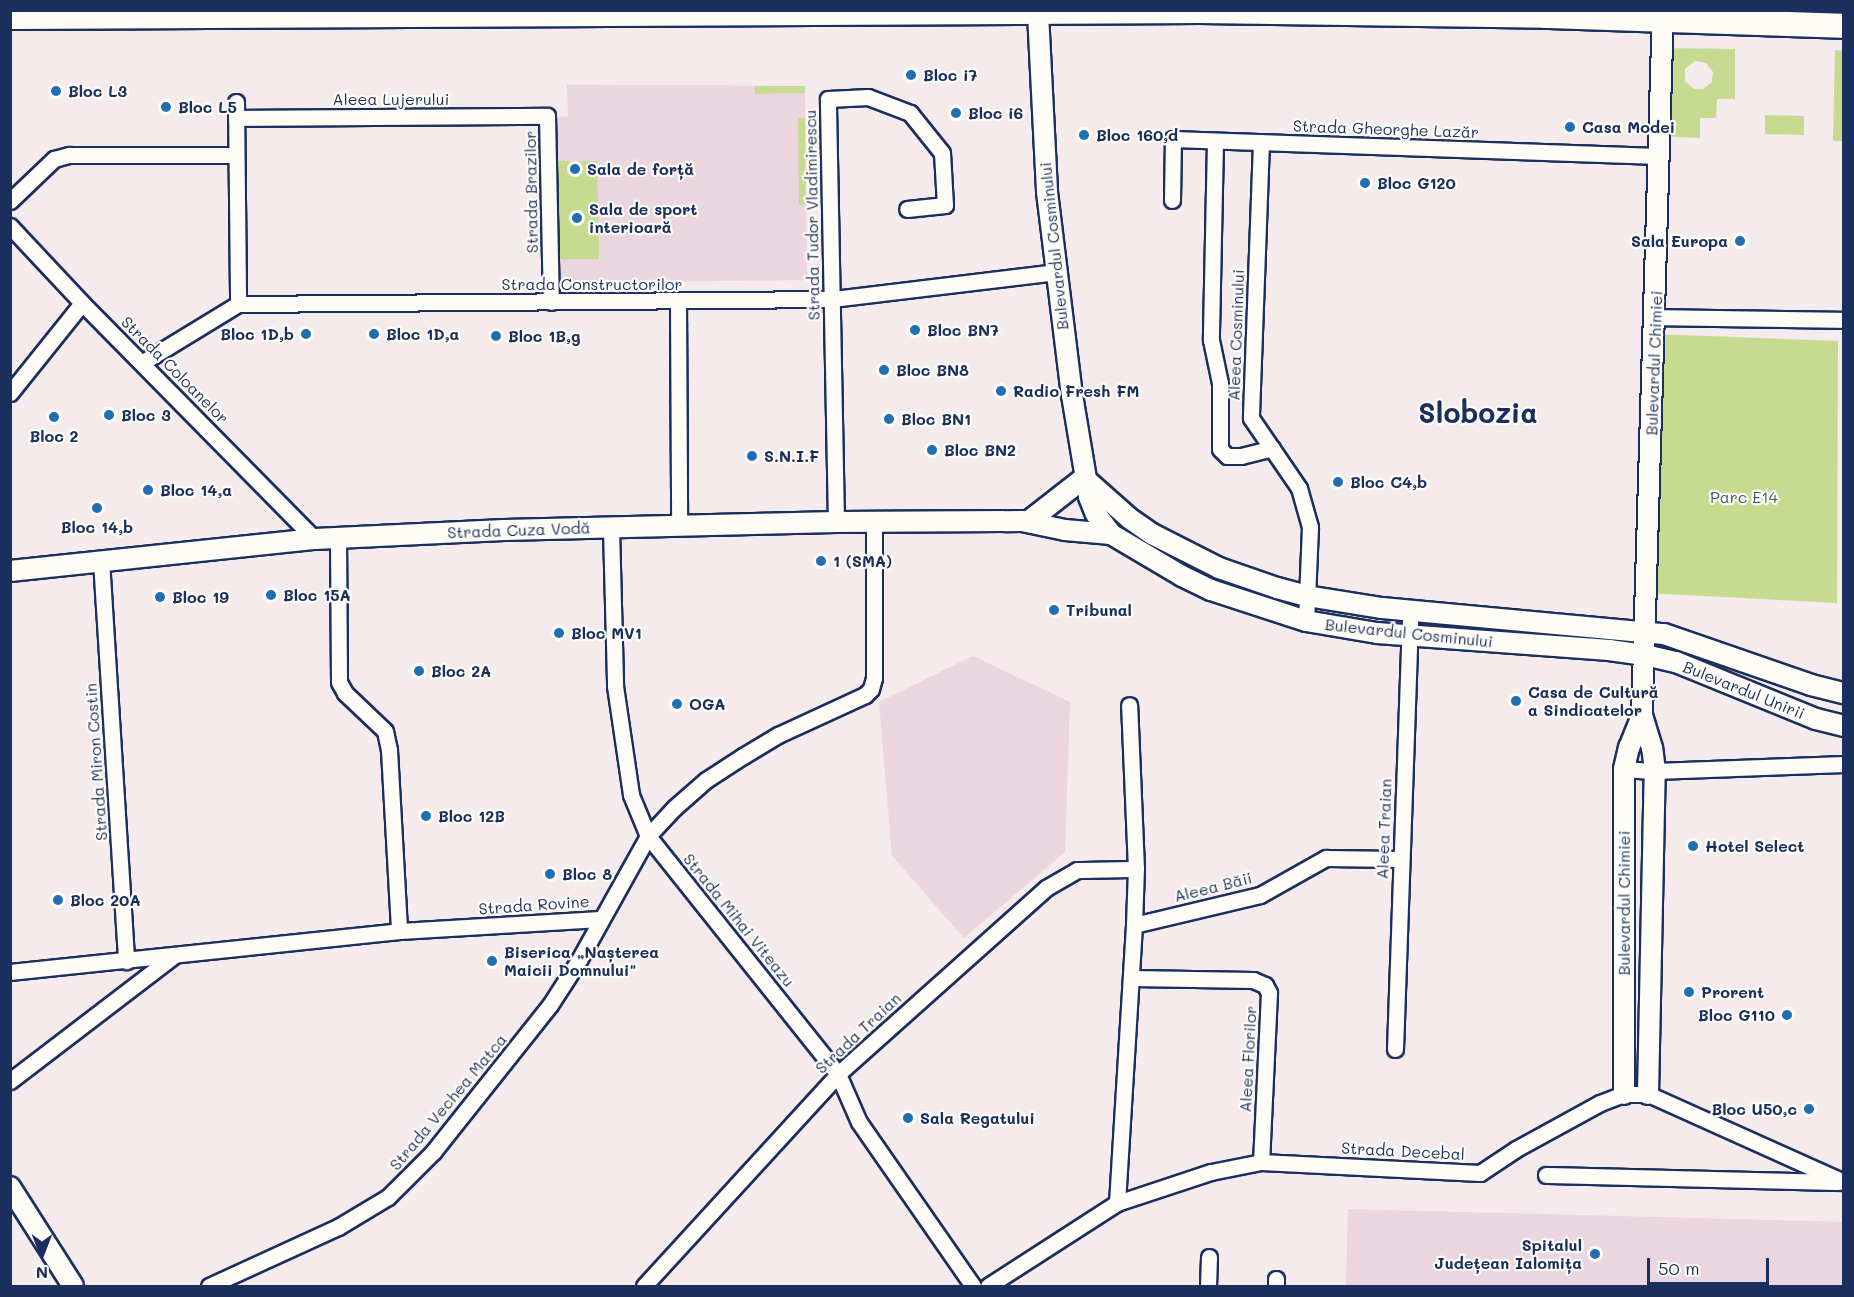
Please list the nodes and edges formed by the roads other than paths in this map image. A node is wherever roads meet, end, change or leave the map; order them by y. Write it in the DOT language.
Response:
graph roads {
  1 [pos="1200,11"];
  2 [pos="1038,12"];
  3 [pos="172,13"];
  4 [pos="1663,15"];
  5 [pos="10,17"];
  6 [pos="1844,26"];
  7 [pos="236,102"];
  8 [pos="547,116"];
  9 [pos="236,118"];
  10 [pos="1215,141"];
  11 [pos="1261,142"];
  12 [pos="236,155"];
  13 [pos="1658,156"];
  14 [pos="1172,200"];
  15 [pos="10,201"];
  16 [pos="907,209"];
  17 [pos="10,226"];
  18 [pos="1055,272"];
  19 [pos="833,299"];
  20 [pos="551,302"];
  21 [pos="678,302"];
  22 [pos="82,303"];
  23 [pos="238,304"];
  24 [pos="1655,316"];
  25 [pos="1844,320"];
  26 [pos="143,362"];
  27 [pos="10,393"];
  28 [pos="1272,448"];
  29 [pos="1084,478"];
  30 [pos="1029,521"];
  31 [pos="836,522"];
  32 [pos="873,522"];
  33 [pos="679,526"];
  34 [pos="611,528"];
  35 [pos="1111,534"];
  36 [pos="338,537"];
  37 [pos="315,539"];
  38 [pos="101,560"];
  39 [pos="10,572"];
  40 [pos="1307,596"];
  41 [pos="1410,610"];
  42 [pos="1306,621"];
  43 [pos="1646,632"];
  44 [pos="1408,636"];
  45 [pos="1645,655"];
  46 [pos="1844,693"];
  47 [pos="1129,705"];
  48 [pos="1642,716"];
  49 [pos="1844,726"];
  50 [pos="1844,764"];
  51 [pos="1624,769"];
  52 [pos="1655,771"];
  53 [pos="648,836"];
  54 [pos="1400,859"];
  55 [pos="1136,869"];
  56 [pos="602,919"];
  57 [pos="1134,926"];
  58 [pos="399,931"];
  59 [pos="174,955"];
  60 [pos="126,961"];
  61 [pos="10,972"];
  62 [pos="1132,978"];
  63 [pos="1395,1049"];
  64 [pos="838,1074"];
  65 [pos="10,1081"];
  66 [pos="1624,1094"];
  67 [pos="1648,1094"];
  68 [pos="1261,1162"];
  69 [pos="1546,1175"];
  70 [pos="1844,1182"];
  71 [pos="10,1187"];
  72 [pos="1117,1203"];
  73 [pos="1209,1257"];
  74 [pos="73,1287"];
  75 [pos="209,1287"];
  76 [pos="644,1287"];
  77 [pos="973,1287"];
  78 [pos="988,1287"];
  79 [pos="1208,1287"];
  1 -- 2 [label="main road"];
  1 -- 4 [label="main road"];
  2 -- 3 [label="main road"];
  2 -- 18 [label="street, Bulevardul Cosminului"];
  3 -- 5 [label="main road"];
  4 -- 6 [label="main road"];
  4 -- 13 [label="street, Bulevardul Chimiei"];
  7 -- 9 [label="street"];
  8 -- 9 [label="street, Aleea Lujerului"];
  8 -- 20 [label="street, Strada Brazilor"];
  9 -- 12 [label="street"];
  10 -- 11 [label="street, Strada Gheorghe Lazăr"];
  10 -- 14 [label="street, Strada Gheorghe Lazăr"];
  10 -- 28 [label="street"];
  11 -- 13 [label="street, Strada Gheorghe Lazăr"];
  11 -- 28 [label="street, Aleea Cosminului"];
  12 -- 15 [label="street"];
  12 -- 23 [label="street"];
  13 -- 24 [label="street, Bulevardul Chimiei"];
  16 -- 19 [label="street, Strada Tudor Vladimirescu"];
  17 -- 22 [label="street, Strada Coloanelor"];
  18 -- 19 [label="street, Strada Constructorilor"];
  18 -- 29 [label="street, Bulevardul Cosminului"];
  19 -- 21 [label="street, Strada Constructorilor"];
  19 -- 31 [label="street, Strada Tudor Vladimirescu"];
  20 -- 21 [label="street, Strada Constructorilor"];
  20 -- 23 [label="street, Strada Constructorilor"];
  21 -- 33 [label="street"];
  22 -- 26 [label="street, Strada Coloanelor"];
  22 -- 27 [label="street"];
  23 -- 26 [label="street"];
  24 -- 25 [label="street"];
  24 -- 43 [label="street, Bulevardul Chimiei"];
  26 -- 37 [label="street, Strada Coloanelor"];
  28 -- 40 [label="street, Aleea Cosminului"];
  29 -- 30 [label="street"];
  29 -- 35 [label="street, Bulevardul Cosminului"];
  29 -- 40 [label="street, Bulevardul Cosminului"];
  30 -- 32 [label="street, Strada Cuza Vodă"];
  30 -- 35 [label="street, Strada Cuza Vodă"];
  31 -- 32 [label="street, Strada Cuza Vodă"];
  31 -- 33 [label="street, Strada Cuza Vodă"];
  32 -- 53 [label="street, Strada Rovine"];
  33 -- 34 [label="street, Strada Cuza Vodă"];
  34 -- 36 [label="street, Strada Cuza Vodă"];
  34 -- 53 [label="street, Strada Mihai Viteazu"];
  35 -- 42 [label="street, Bulevardul Cosminului"];
  36 -- 37 [label="street, Strada Cuza Vodă"];
  36 -- 58 [label="street"];
  37 -- 38 [label="street, Strada Cuza Vodă"];
  38 -- 39 [label="street, Strada Cuza Vodă"];
  38 -- 60 [label="street, Strada Miron Costin"];
  40 -- 41 [label="street, Bulevardul Cosminului"];
  40 -- 42 [label="street, Aleea Cosminului"];
  41 -- 43 [label="street, Bulevardul Cosminului"];
  41 -- 44 [label="street, Aleea Traian"];
  42 -- 44 [label="street, Bulevardul Cosminului"];
  43 -- 45 [label="street, Bulevardul Chimiei"];
  43 -- 46 [label="street, Bulevardul Unirii"];
  44 -- 45 [label="street, Bulevardul Cosminului"];
  44 -- 54 [label="street, Aleea Traian"];
  45 -- 48 [label="street, Bulevardul Chimiei"];
  45 -- 49 [label="street, Bulevardul Unirii"];
  47 -- 55 [label="street"];
  48 -- 51 [label="street, Bulevardul Chimiei"];
  48 -- 52 [label="street, Bulevardul Chimiei"];
  50 -- 52 [label="street"];
  51 -- 52 [label="street"];
  51 -- 66 [label="street, Bulevardul Chimiei"];
  52 -- 67 [label="street, Bulevardul Chimiei"];
  53 -- 56 [label="street, Strada Rovine"];
  53 -- 64 [label="street, Strada Mihai Viteazu"];
  54 -- 57 [label="street, Aleea Băii"];
  54 -- 63 [label="street, Aleea Traian"];
  55 -- 57 [label="street"];
  55 -- 64 [label="street, Strada Traian"];
  56 -- 58 [label="street, Strada Rovine"];
  56 -- 75 [label="street, Strada Vechea Matca"];
  57 -- 62 [label="street"];
  58 -- 59 [label="street, Strada Rovine"];
  59 -- 60 [label="street, Strada Rovine"];
  59 -- 65 [label="street"];
  60 -- 61 [label="street, Strada Rovine"];
  62 -- 68 [label="street, Aleea Florilor"];
  62 -- 72 [label="street"];
  64 -- 76 [label="street, Strada Traian"];
  64 -- 77 [label="street, Strada Mihai Viteazu"];
  66 -- 67 [label="street, Strada Decebal"];
  66 -- 68 [label="street, Strada Decebal"];
  67 -- 70 [label="street, Strada Decebal"];
  68 -- 72 [label="street, Strada Decebal"];
  69 -- 70 [label="street, Strada Decebal"];
  71 -- 74 [label="street"];
  72 -- 78 [label="street, Strada Decebal"];
  73 -- 79 [label="street"];
}
